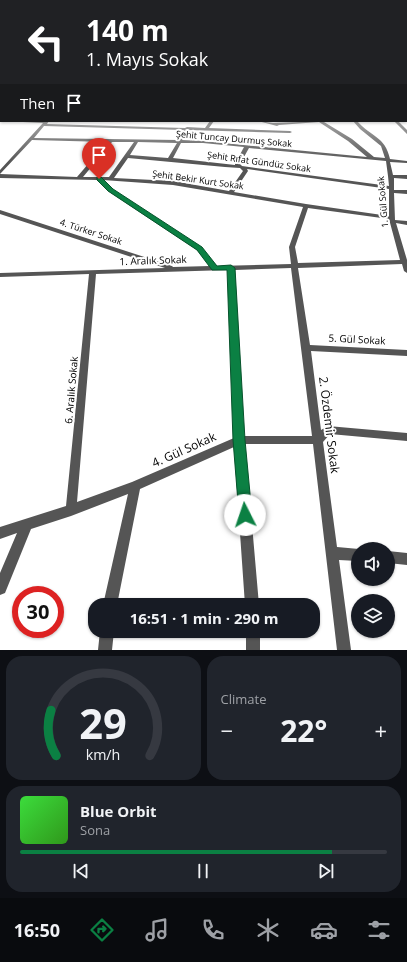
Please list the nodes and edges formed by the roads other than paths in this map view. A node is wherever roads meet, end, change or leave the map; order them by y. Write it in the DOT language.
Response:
graph roads {
  1 [pos="46,122"];
  2 [pos="211,122"];
  3 [pos="264,122"];
  4 [pos="278,122"];
  5 [pos="319,122"];
  6 [pos="356,122"];
  7 [pos="397,122"];
  8 [pos="272,124"];
  9 [pos="187,128"];
  10 [pos="206,130"];
  11 [pos="407,133"];
  12 [pos="31,139"];
  13 [pos="111,140"];
  14 [pos="137,141"];
  15 [pos="179,142"];
  16 [pos="247,147"];
  17 [pos="126,156"];
  18 [pos="170,158"];
  19 [pos="373,159"];
  20 [pos="387,161"];
  21 [pos="407,162"];
  22 [pos="242,167"];
  23 [pos="0,173"];
  24 [pos="0,176"];
  25 [pos="391,176"];
  26 [pos="407,177"];
  27 [pos="79,178"];
  28 [pos="99,179"];
  29 [pos="110,179"];
  30 [pos="391,189"];
  31 [pos="407,192"];
  32 [pos="230,193"];
  33 [pos="306,206"];
  34 [pos="0,212"];
  35 [pos="392,220"];
  36 [pos="407,223"];
  37 [pos="405,262"];
  38 [pos="294,266"];
  39 [pos="215,268"];
  40 [pos="231,268"];
  41 [pos="176,270"];
  42 [pos="407,271"];
  43 [pos="93,272"];
  44 [pos="0,275"];
  45 [pos="306,348"];
  46 [pos="407,353"];
  47 [pos="407,437"];
  48 [pos="239,440"];
  49 [pos="318,440"];
  50 [pos="135,486"];
  51 [pos="71,510"];
  52 [pos="27,525"];
  53 [pos="0,533"];
  54 [pos="332,553"];
  55 [pos="351,554"];
  56 [pos="395,558"];
  57 [pos="407,559"];
  58 [pos="0,588"];
  59 [pos="111,598"];
  60 [pos="251,598"];
  61 [pos="106,638"];
  62 [pos="253,638"];
  63 [pos="105,650"];
  64 [pos="253,650"];
  65 [pos="344,650"];
  1 -- 9 [label="street"];
  1 -- 12 [label="street"];
  2 -- 10 [label="street"];
  3 -- 8 [label="street"];
  4 -- 5 [label="street"];
  4 -- 8 [label="street"];
  5 -- 19 [label="street"];
  6 -- 20 [label="street, 1. Gül Sokak"];
  7 -- 11 [label="street"];
  8 -- 10 [label="street"];
  9 -- 10 [label="street"];
  9 -- 15 [label="street"];
  12 -- 13 [label="street, Şehit Tuncay Durmuş Sokak"];
  12 -- 23 [label="street"];
  13 -- 14 [label="street, Şehit Tuncay Durmuş Sokak"];
  13 -- 27 [label="street"];
  14 -- 15 [label="street, Şehit Tuncay Durmuş Sokak"];
  14 -- 17 [label="street"];
  15 -- 16 [label="street, Şehit Tuncay Durmuş Sokak"];
  15 -- 18 [label="street"];
  16 -- 19 [label="street, Şehit Tuncay Durmuş Sokak"];
  16 -- 22 [label="street"];
  17 -- 18 [label="street, Şehit Rıfat Gündüz Sokak"];
  17 -- 29 [label="street"];
  18 -- 22 [label="street, Şehit Rıfat Gündüz Sokak"];
  19 -- 20 [label="street, Şehit Tuncay Durmuş Sokak"];
  20 -- 21 [label="street, Şehit Tuncay Durmuş Sokak"];
  20 -- 25 [label="street, 1. Gül Sokak"];
  22 -- 30 [label="street, Şehit Rıfat Gündüz Sokak"];
  22 -- 32 [label="street"];
  24 -- 27 [label="street, Şehit Bekir Kurt Sokak"];
  25 -- 26 [label="street"];
  25 -- 30 [label="street, 1. Gül Sokak"];
  27 -- 28 [label="street, Şehit Bekir Kurt Sokak"];
  28 -- 29 [label="street, Şehit Bekir Kurt Sokak"];
  28 -- 39 [label="street"];
  29 -- 32 [label="street, Şehit Bekir Kurt Sokak"];
  30 -- 31 [label="street, Şehit Rıfat Gündüz Sokak"];
  30 -- 35 [label="street, 1. Gül Sokak"];
  32 -- 33 [label="street, Şehit Bekir Kurt Sokak"];
  33 -- 35 [label="street, Şehit Bekir Kurt Sokak"];
  33 -- 38 [label="street, 2. Özdemir Sokak"];
  34 -- 41 [label="street, 4. Türker Sokak"];
  35 -- 36 [label="street, Şehit Bekir Kurt Sokak"];
  35 -- 37 [label="street, 1. Gül Sokak"];
  37 -- 38 [label="street, 1. Aralık Sokak"];
  37 -- 42 [label="street, 1. Gül Sokak"];
  38 -- 40 [label="street, 1. Aralık Sokak"];
  38 -- 45 [label="street, 2. Özdemir Sokak"];
  39 -- 40 [label="street, 1. Aralık Sokak"];
  39 -- 41 [label="street, 1. Aralık Sokak"];
  40 -- 48 [label="street"];
  41 -- 43 [label="street, 1. Aralık Sokak"];
  43 -- 44 [label="street, 1. Aralık Sokak"];
  43 -- 51 [label="street, 6. Aralık Sokak"];
  45 -- 46 [label="street, 5. Gül Sokak"];
  45 -- 49 [label="street, 2. Özdemir Sokak"];
  47 -- 49 [label="street"];
  48 -- 49 [label="street, 4. Gül Sokak"];
  48 -- 50 [label="street, 4. Gül Sokak"];
  48 -- 60 [label="street"];
  49 -- 54 [label="street, 2. Özdemir Sokak"];
  50 -- 51 [label="street, 4. Gül Sokak"];
  50 -- 59 [label="street"];
  51 -- 52 [label="street, 4. Gül Sokak"];
  52 -- 53 [label="street, 4. Gül Sokak"];
  52 -- 58 [label="street"];
  54 -- 55 [label="street"];
  54 -- 65 [label="street, 2. Özdemir Sokak"];
  56 -- 57 [label="street"];
  61 -- 63 [label="street"];
  62 -- 64 [label="street"];
}
